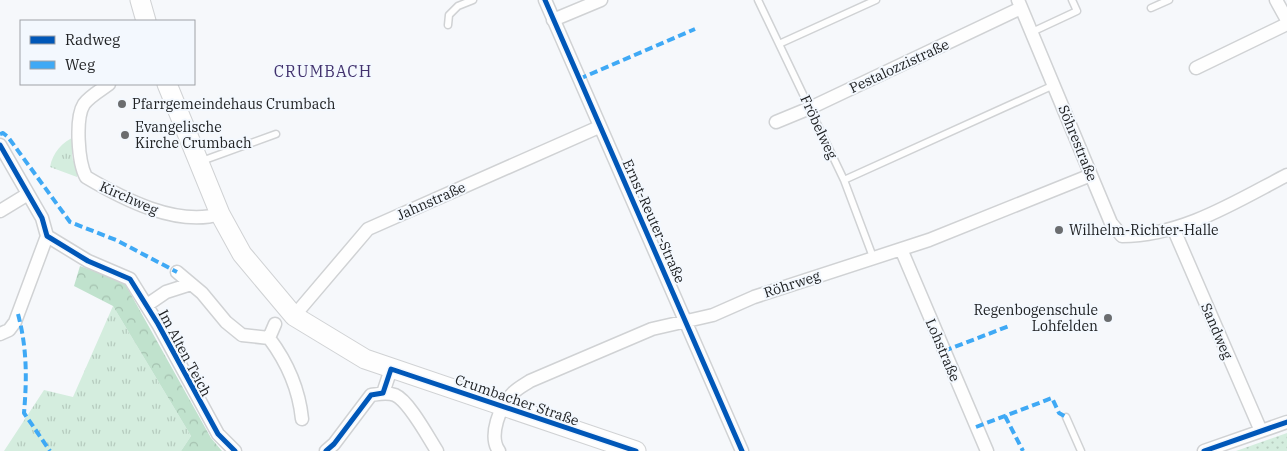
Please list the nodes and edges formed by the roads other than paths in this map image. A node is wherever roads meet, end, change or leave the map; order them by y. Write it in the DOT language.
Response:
graph roads {
  1 [pos="140,0"];
  2 [pos="473,0"];
  3 [pos="545,0"];
  4 [pos="601,0"];
  5 [pos="758,0"];
  6 [pos="876,0"];
  7 [pos="1072,0"];
  8 [pos="1169,0"];
  9 [pos="1020,4"];
  10 [pos="1151,8"];
  11 [pos="146,20"];
  12 [pos="554,20"];
  13 [pos="1287,24"];
  14 [pos="448,25"];
  15 [pos="1032,32"];
  16 [pos="778,44"];
  17 [pos="1196,68"];
  18 [pos="108,85"];
  19 [pos="166,85"];
  20 [pos="1054,85"];
  21 [pos="810,108"];
  22 [pos="776,122"];
  23 [pos="599,126"];
  24 [pos="276,134"];
  25 [pos="0,145"];
  26 [pos="198,162"];
  27 [pos="1091,175"];
  28 [pos="1287,175"];
  29 [pos="844,180"];
  30 [pos="28,194"];
  31 [pos="0,211"];
  32 [pos="220,214"];
  33 [pos="1174,230"];
  34 [pos="47,236"];
  35 [pos="901,249"];
  36 [pos="873,257"];
  37 [pos="177,272"];
  38 [pos="191,284"];
  39 [pos="147,305"];
  40 [pos="294,316"];
  41 [pos="687,321"];
  42 [pos="275,324"];
  43 [pos="0,334"];
  44 [pos="269,338"];
  45 [pos="391,369"];
  46 [pos="383,393"];
  47 [pos="503,407"];
  48 [pos="1066,417"];
  49 [pos="302,419"];
  50 [pos="1287,422"];
  51 [pos="1261,431"];
  52 [pos="236,451"];
  53 [pos="326,451"];
  54 [pos="436,451"];
  55 [pos="499,451"];
  56 [pos="636,451"];
  57 [pos="742,451"];
  58 [pos="987,451"];
  59 [pos="1081,451"];
  60 [pos="1204,451"];
  1 -- 11 [label="main road"];
  2 -- 14 [label="lane"];
  3 -- 12 [label="street, Ernst-Reuter-Straße"];
  4 -- 12 [label="street"];
  5 -- 16 [label="lane, Fröbelweg"];
  6 -- 16 [label="lane"];
  7 -- 15 [label="lane"];
  8 -- 10 [label="lane"];
  9 -- 15 [label="street, Söhrestraße"];
  9 -- 21 [label="street, Pestalozzistraße"];
  12 -- 23 [label="street, Ernst-Reuter-Straße"];
  13 -- 17 [label="street"];
  15 -- 20 [label="street, Söhrestraße"];
  16 -- 21 [label="lane, Fröbelweg"];
  18 -- 32 [label="street, Kirchweg"];
  19 -- 26 [label="main road, Crumbacher Straße"];
  20 -- 27 [label="street, Söhrestraße"];
  20 -- 29 [label="lane"];
  21 -- 22 [label="street, Pestalozzistraße"];
  21 -- 29 [label="lane, Fröbelweg"];
  23 -- 40 [label="street, Jahnstraße"];
  23 -- 41 [label="street, Ernst-Reuter-Straße"];
  24 -- 26 [label="lane"];
  25 -- 30 [label="street"];
  26 -- 32 [label="main road, Crumbacher Straße"];
  27 -- 33 [label="street, Söhrestraße"];
  27 -- 35 [label="street, Röhrweg"];
  28 -- 33 [label="street"];
  29 -- 36 [label="lane, Fröbelweg"];
  30 -- 31 [label="street"];
  30 -- 34 [label="street"];
  32 -- 40 [label="main road, Crumbacher Straße"];
  33 -- 51 [label="street, Sandweg"];
  34 -- 39 [label="street, Im Alten Teich"];
  34 -- 43 [label="street"];
  35 -- 36 [label="street, Röhrweg"];
  35 -- 58 [label="street, Lohstraße"];
  36 -- 41 [label="street, Röhrweg"];
  37 -- 38 [label="street"];
  38 -- 39 [label="street"];
  38 -- 44 [label="street"];
  39 -- 52 [label="street, Im Alten Teich"];
  40 -- 45 [label="main road, Crumbacher Straße"];
  41 -- 47 [label="street, Röhrweg"];
  41 -- 57 [label="street, Ernst-Reuter-Straße"];
  42 -- 44 [label="street"];
  44 -- 49 [label="street"];
  45 -- 46 [label="street"];
  45 -- 47 [label="main road, Crumbacher Straße"];
  46 -- 53 [label="street"];
  46 -- 54 [label="street"];
  47 -- 55 [label="street"];
  47 -- 56 [label="main road, Crumbacher Straße"];
  48 -- 59 [label="lane"];
  50 -- 51 [label="street"];
  51 -- 60 [label="street"];
}
